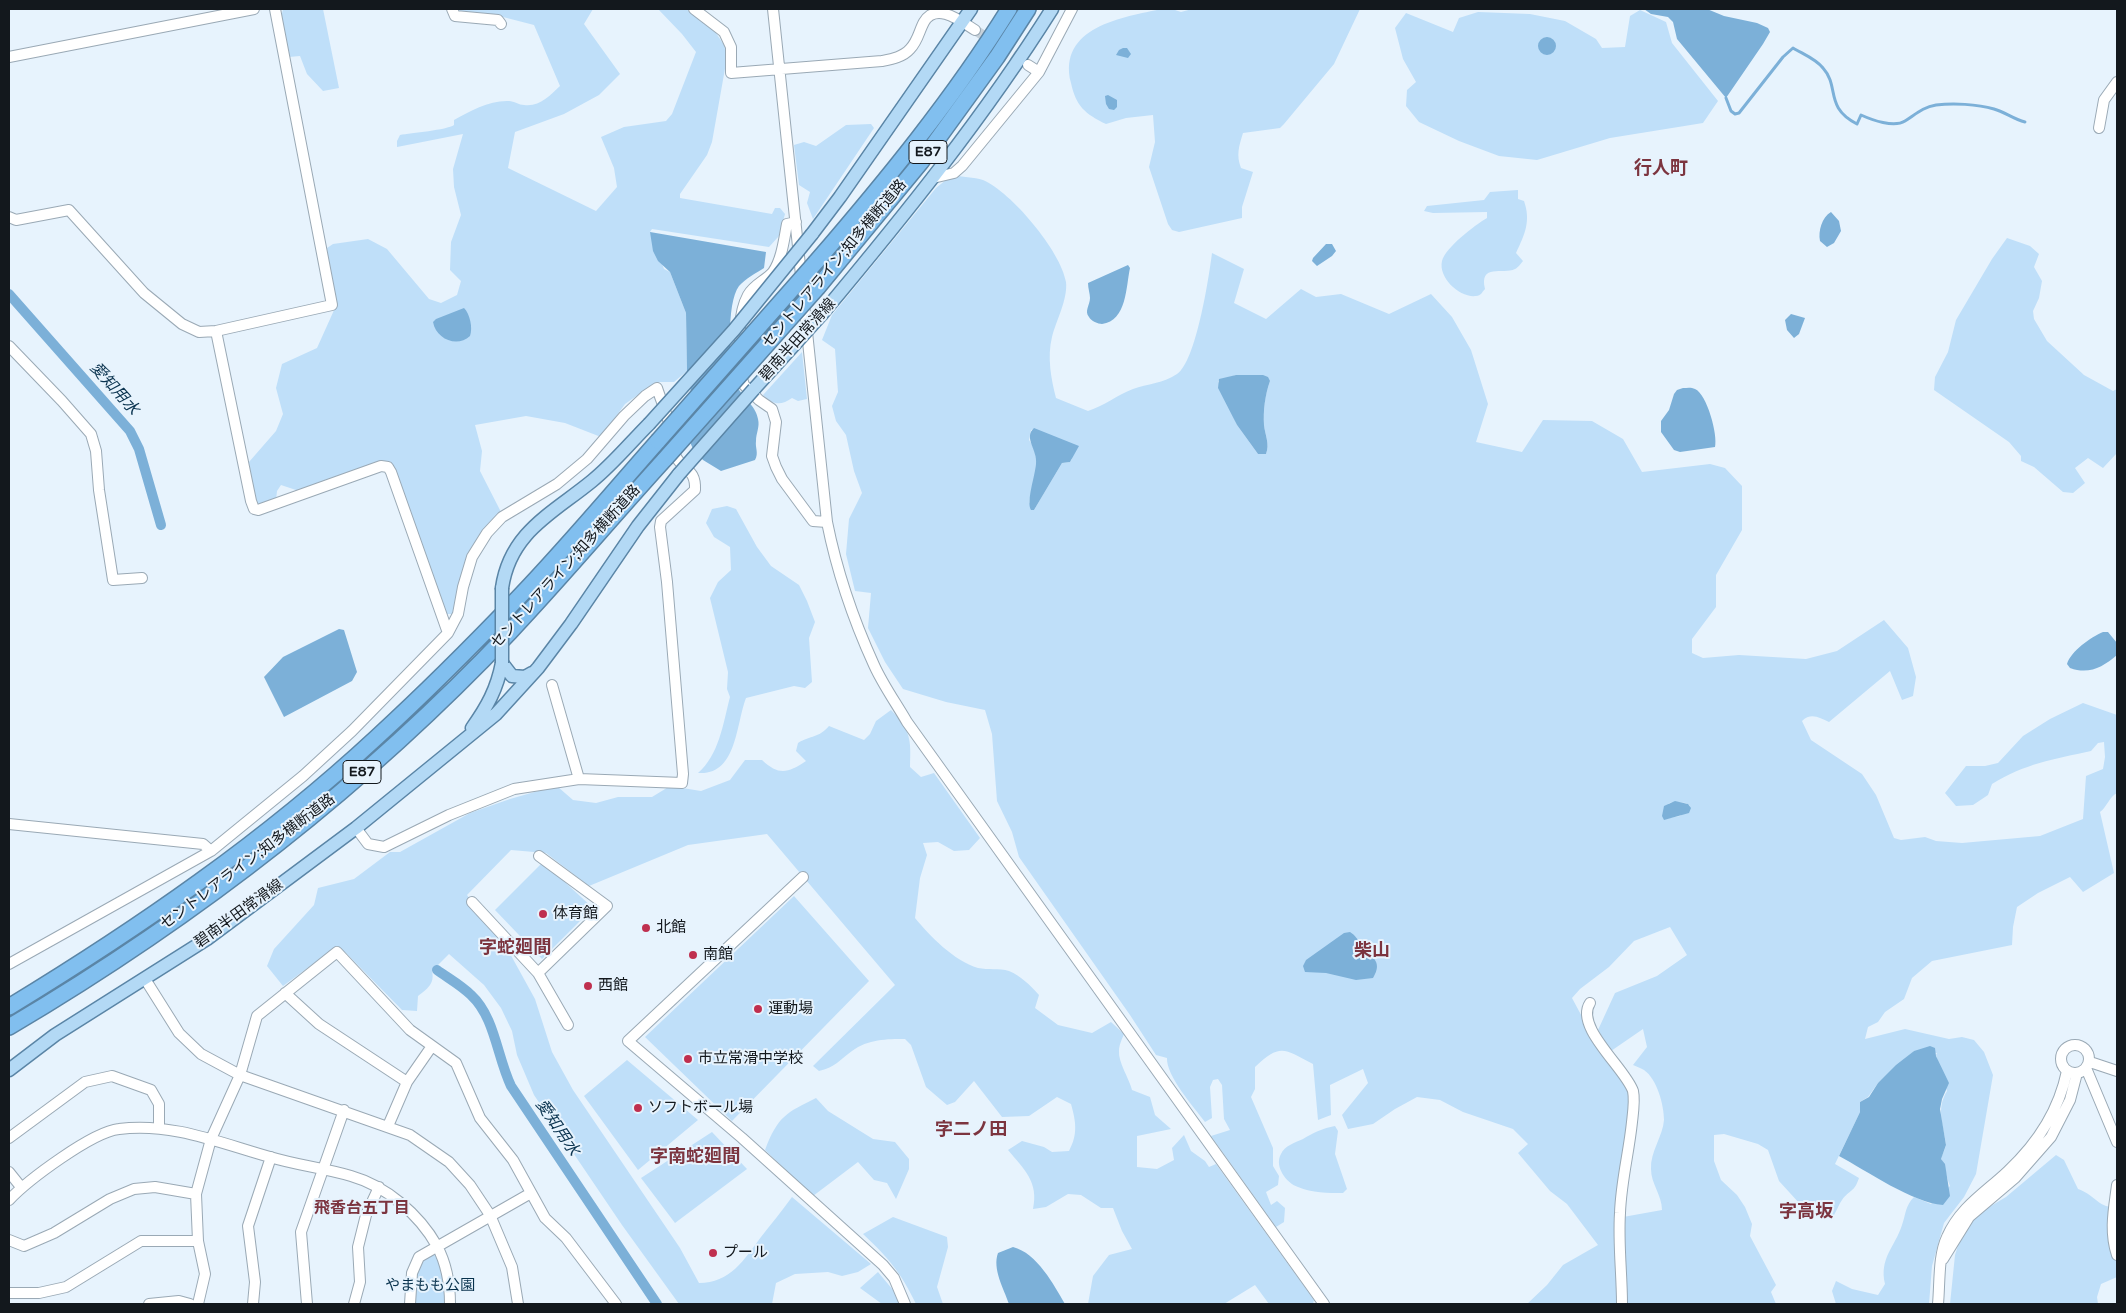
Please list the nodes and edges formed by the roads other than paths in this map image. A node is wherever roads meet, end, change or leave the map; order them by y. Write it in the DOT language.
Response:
graph roads {
  1 [pos="254,9"];
  2 [pos="275,9"];
  3 [pos="452,9"];
  4 [pos="694,9"];
  5 [pos="773,9"];
  6 [pos="972,9"];
  7 [pos="1009,9"];
  8 [pos="1028,9"];
  9 [pos="1052,9"];
  10 [pos="1072,9"];
  11 [pos="962,22"];
  12 [pos="501,24"];
  13 [pos="975,30"];
  14 [pos="9,57"];
  15 [pos="1028,65"];
  16 [pos="779,70"];
  17 [pos="1039,72"];
  18 [pos="2117,82"];
  19 [pos="2099,128"];
  20 [pos="933,178"];
  21 [pos="9,217"];
  22 [pos="796,222"];
  23 [pos="216,331"];
  24 [pos="9,346"];
  25 [pos="827,522"];
  26 [pos="142,578"];
  27 [pos="448,633"];
  28 [pos="502,663"];
  29 [pos="538,668"];
  30 [pos="552,684"];
  31 [pos="460,744"];
  32 [pos="579,780"];
  33 [pos="9,824"];
  34 [pos="356,828"];
  35 [pos="211,850"];
  36 [pos="539,856"];
  37 [pos="803,877"];
  38 [pos="472,902"];
  39 [pos="9,964"];
  40 [pos="538,972"];
  41 [pos="144,979"];
  42 [pos="285,994"];
  43 [pos="1590,1003"];
  44 [pos="9,1007"];
  45 [pos="568,1025"];
  46 [pos="9,1027"];
  47 [pos="432,1046"];
  48 [pos="2080,1069"];
  49 [pos="9,1070"];
  50 [pos="2117,1071"];
  51 [pos="240,1075"];
  52 [pos="407,1082"];
  53 [pos="344,1110"];
  54 [pos="388,1126"];
  55 [pos="159,1127"];
  56 [pos="9,1138"];
  57 [pos="211,1138"];
  58 [pos="2117,1142"];
  59 [pos="271,1158"];
  60 [pos="322,1169"];
  61 [pos="9,1172"];
  62 [pos="2117,1185"];
  63 [pos="21,1186"];
  64 [pos="379,1188"];
  65 [pos="531,1193"];
  66 [pos="196,1194"];
  67 [pos="9,1200"];
  68 [pos="490,1215"];
  69 [pos="9,1240"];
  70 [pos="198,1241"];
  71 [pos="437,1246"];
  72 [pos="2117,1255"];
  73 [pos="9,1293"];
  74 [pos="149,1304"];
  75 [pos="190,1304"];
  76 [pos="198,1304"];
  77 [pos="253,1304"];
  78 [pos="307,1304"];
  79 [pos="354,1304"];
  80 [pos="410,1304"];
  81 [pos="450,1304"];
  82 [pos="518,1304"];
  83 [pos="616,1304"];
  84 [pos="905,1304"];
  85 [pos="1324,1304"];
  86 [pos="1622,1304"];
  87 [pos="1938,1304"];
  1 -- 14 [label="street"];
  2 -- 23 [label="street"];
  3 -- 12 [label="street"];
  4 -- 16 [label="street"];
  5 -- 16 [label="street"];
  6 -- 11 [label="main road, 碧南半田常滑線"];
  7 -- 44 [label="highway, セントレアライン;知多横断道路 / E87, bridge"];
  8 -- 46 [label="highway, セントレアライン;知多横断道路 / E87, bridge"];
  9 -- 20 [label="main road, 碧南半田常滑線"];
  10 -- 17 [label="street"];
  11 -- 13 [label="street"];
  11 -- 16 [label="street"];
  11 -- 28 [label="main road, 碧南半田常滑線, bridge"];
  15 -- 17 [label="street"];
  16 -- 22 [label="street"];
  17 -- 20 [label="street"];
  18 -- 19 [label="street"];
  20 -- 29 [label="main road, 碧南半田常滑線, bridge"];
  21 -- 23 [label="street"];
  22 -- 25 [label="street"];
  22 -- 25 [label="street"];
  23 -- 27 [label="street"];
  24 -- 26 [label="street"];
  25 -- 85 [label="street"];
  27 -- 32 [label="street"];
  27 -- 35 [label="street"];
  28 -- 29 [label="main road"];
  28 -- 31 [label="main road, 碧南半田常滑線"];
  29 -- 31 [label="main road, 碧南半田常滑線"];
  30 -- 32 [label="street"];
  31 -- 34 [label="main road, 碧南半田常滑線"];
  32 -- 34 [label="street"];
  33 -- 35 [label="street"];
  34 -- 41 [label="main road, 碧南半田常滑線"];
  35 -- 39 [label="street"];
  36 -- 40 [label="street"];
  37 -- 84 [label="street"];
  38 -- 40 [label="street"];
  40 -- 45 [label="street"];
  41 -- 49 [label="main road, 碧南半田常滑線"];
  41 -- 51 [label="street"];
  42 -- 47 [label="street"];
  42 -- 51 [label="street"];
  42 -- 52 [label="street"];
  43 -- 86 [label="street"];
  47 -- 52 [label="street"];
  47 -- 65 [label="street"];
  48 -- 50 [label="street"];
  48 -- 58 [label="street"];
  48 -- 87 [label="street"];
  51 -- 53 [label="street"];
  51 -- 57 [label="street"];
  52 -- 54 [label="street"];
  53 -- 54 [label="street"];
  53 -- 60 [label="street"];
  54 -- 68 [label="street"];
  55 -- 56 [label="street"];
  55 -- 57 [label="street"];
  55 -- 63 [label="street"];
  57 -- 59 [label="street"];
  57 -- 66 [label="street"];
  59 -- 60 [label="street"];
  59 -- 77 [label="street"];
  60 -- 64 [label="street"];
  60 -- 78 [label="street"];
  61 -- 63 [label="street"];
  62 -- 72 [label="street"];
  63 -- 67 [label="street"];
  64 -- 71 [label="street"];
  64 -- 79 [label="street"];
  65 -- 68 [label="street"];
  65 -- 83 [label="street"];
  66 -- 69 [label="street"];
  66 -- 70 [label="street"];
  68 -- 71 [label="street"];
  68 -- 82 [label="street"];
  70 -- 73 [label="street"];
  70 -- 76 [label="street"];
  71 -- 80 [label="street"];
  71 -- 81 [label="street"];
  74 -- 75 [label="street"];
}
